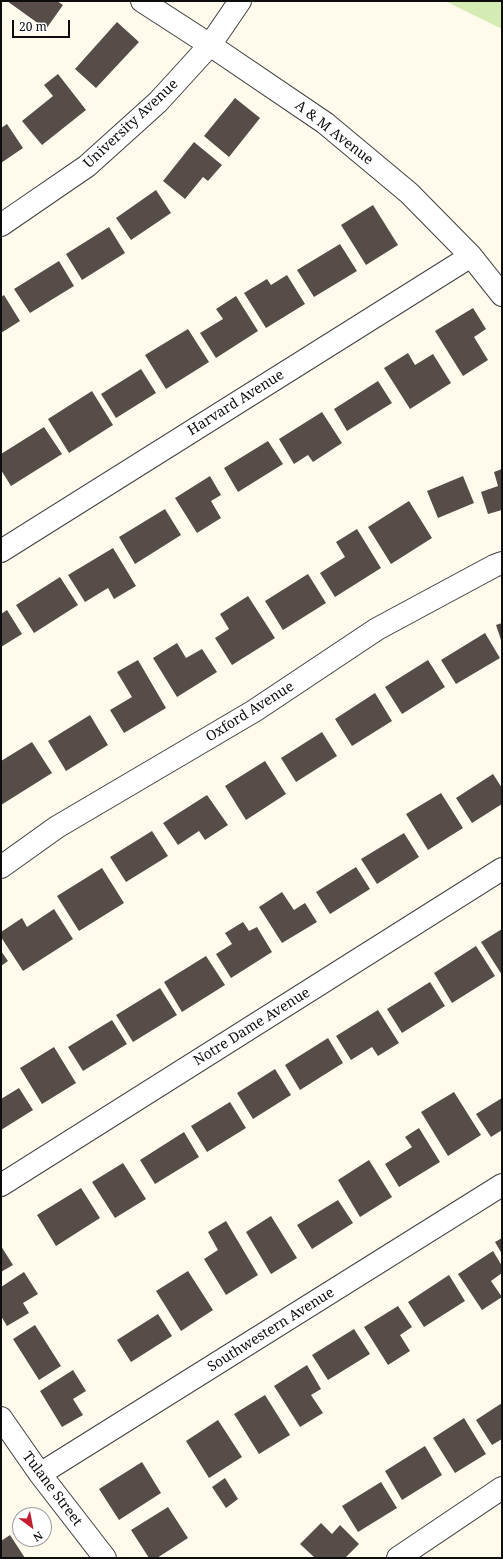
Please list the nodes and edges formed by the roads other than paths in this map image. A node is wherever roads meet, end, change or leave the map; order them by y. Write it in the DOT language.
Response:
graph roads {
  1 [pos="142,1"];
  2 [pos="240,1"];
  3 [pos="210,45"];
  4 [pos="1,225"];
  5 [pos="472,256"];
  6 [pos="502,295"];
  7 [pos="1,551"];
  8 [pos="502,563"];
  9 [pos="1,867"];
  10 [pos="502,869"];
  11 [pos="1,1184"];
  12 [pos="502,1185"];
  13 [pos="1,1418"];
  14 [pos="40,1474"];
  15 [pos="502,1488"];
  16 [pos="105,1558"];
  17 [pos="398,1558"];
  1 -- 3 [label="street, A & M Avenue"];
  2 -- 3 [label="street, University Avenue"];
  3 -- 4 [label="street, University Avenue"];
  3 -- 5 [label="street, A & M Avenue"];
  5 -- 6 [label="street, A & M Avenue"];
  5 -- 7 [label="street, Harvard Avenue"];
  8 -- 9 [label="street, Oxford Avenue"];
  10 -- 11 [label="street, Notre Dame Avenue"];
  12 -- 14 [label="street, Southwestern Avenue"];
  13 -- 14 [label="street, Tulane Street"];
  14 -- 16 [label="street, Tulane Street"];
  15 -- 17 [label="street"];
}
